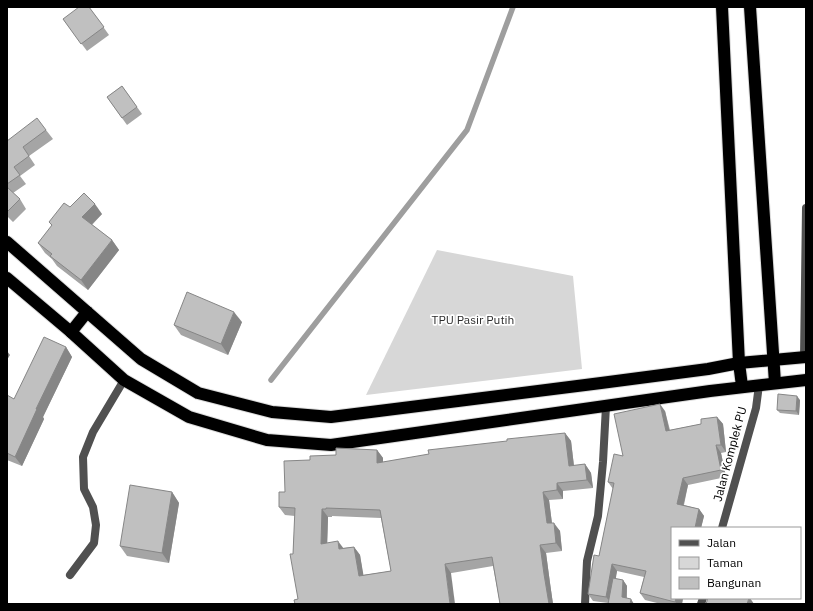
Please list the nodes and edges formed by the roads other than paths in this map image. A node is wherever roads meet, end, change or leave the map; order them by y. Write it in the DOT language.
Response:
graph roads {
  1 [pos="722,7"];
  2 [pos="750,7"];
  3 [pos="806,208"];
  4 [pos="7,242"];
  5 [pos="7,278"];
  6 [pos="87,312"];
  7 [pos="71,332"];
  8 [pos="805,358"];
  9 [pos="773,360"];
  10 [pos="739,363"];
  11 [pos="124,380"];
  12 [pos="806,380"];
  13 [pos="775,383"];
  14 [pos="759,385"];
  15 [pos="742,386"];
  16 [pos="606,406"];
  17 [pos="722,527"];
  18 [pos="70,575"];
  19 [pos="585,604"];
  1 -- 10 [label="highway"];
  2 -- 9 [label="highway"];
  3 -- 8 [label="street"];
  4 -- 6 [label="highway"];
  5 -- 7 [label="highway"];
  6 -- 7 [label="highway"];
  6 -- 10 [label="highway"];
  7 -- 11 [label="highway"];
  8 -- 9 [label="highway"];
  9 -- 10 [label="highway"];
  9 -- 13 [label="highway"];
  10 -- 15 [label="highway"];
  11 -- 16 [label="highway"];
  11 -- 18 [label="street"];
  12 -- 13 [label="highway"];
  13 -- 14 [label="highway"];
  14 -- 15 [label="highway"];
  14 -- 17 [label="street, Jalan Komplek PU"];
  15 -- 16 [label="highway"];
  16 -- 19 [label="street"];
}
